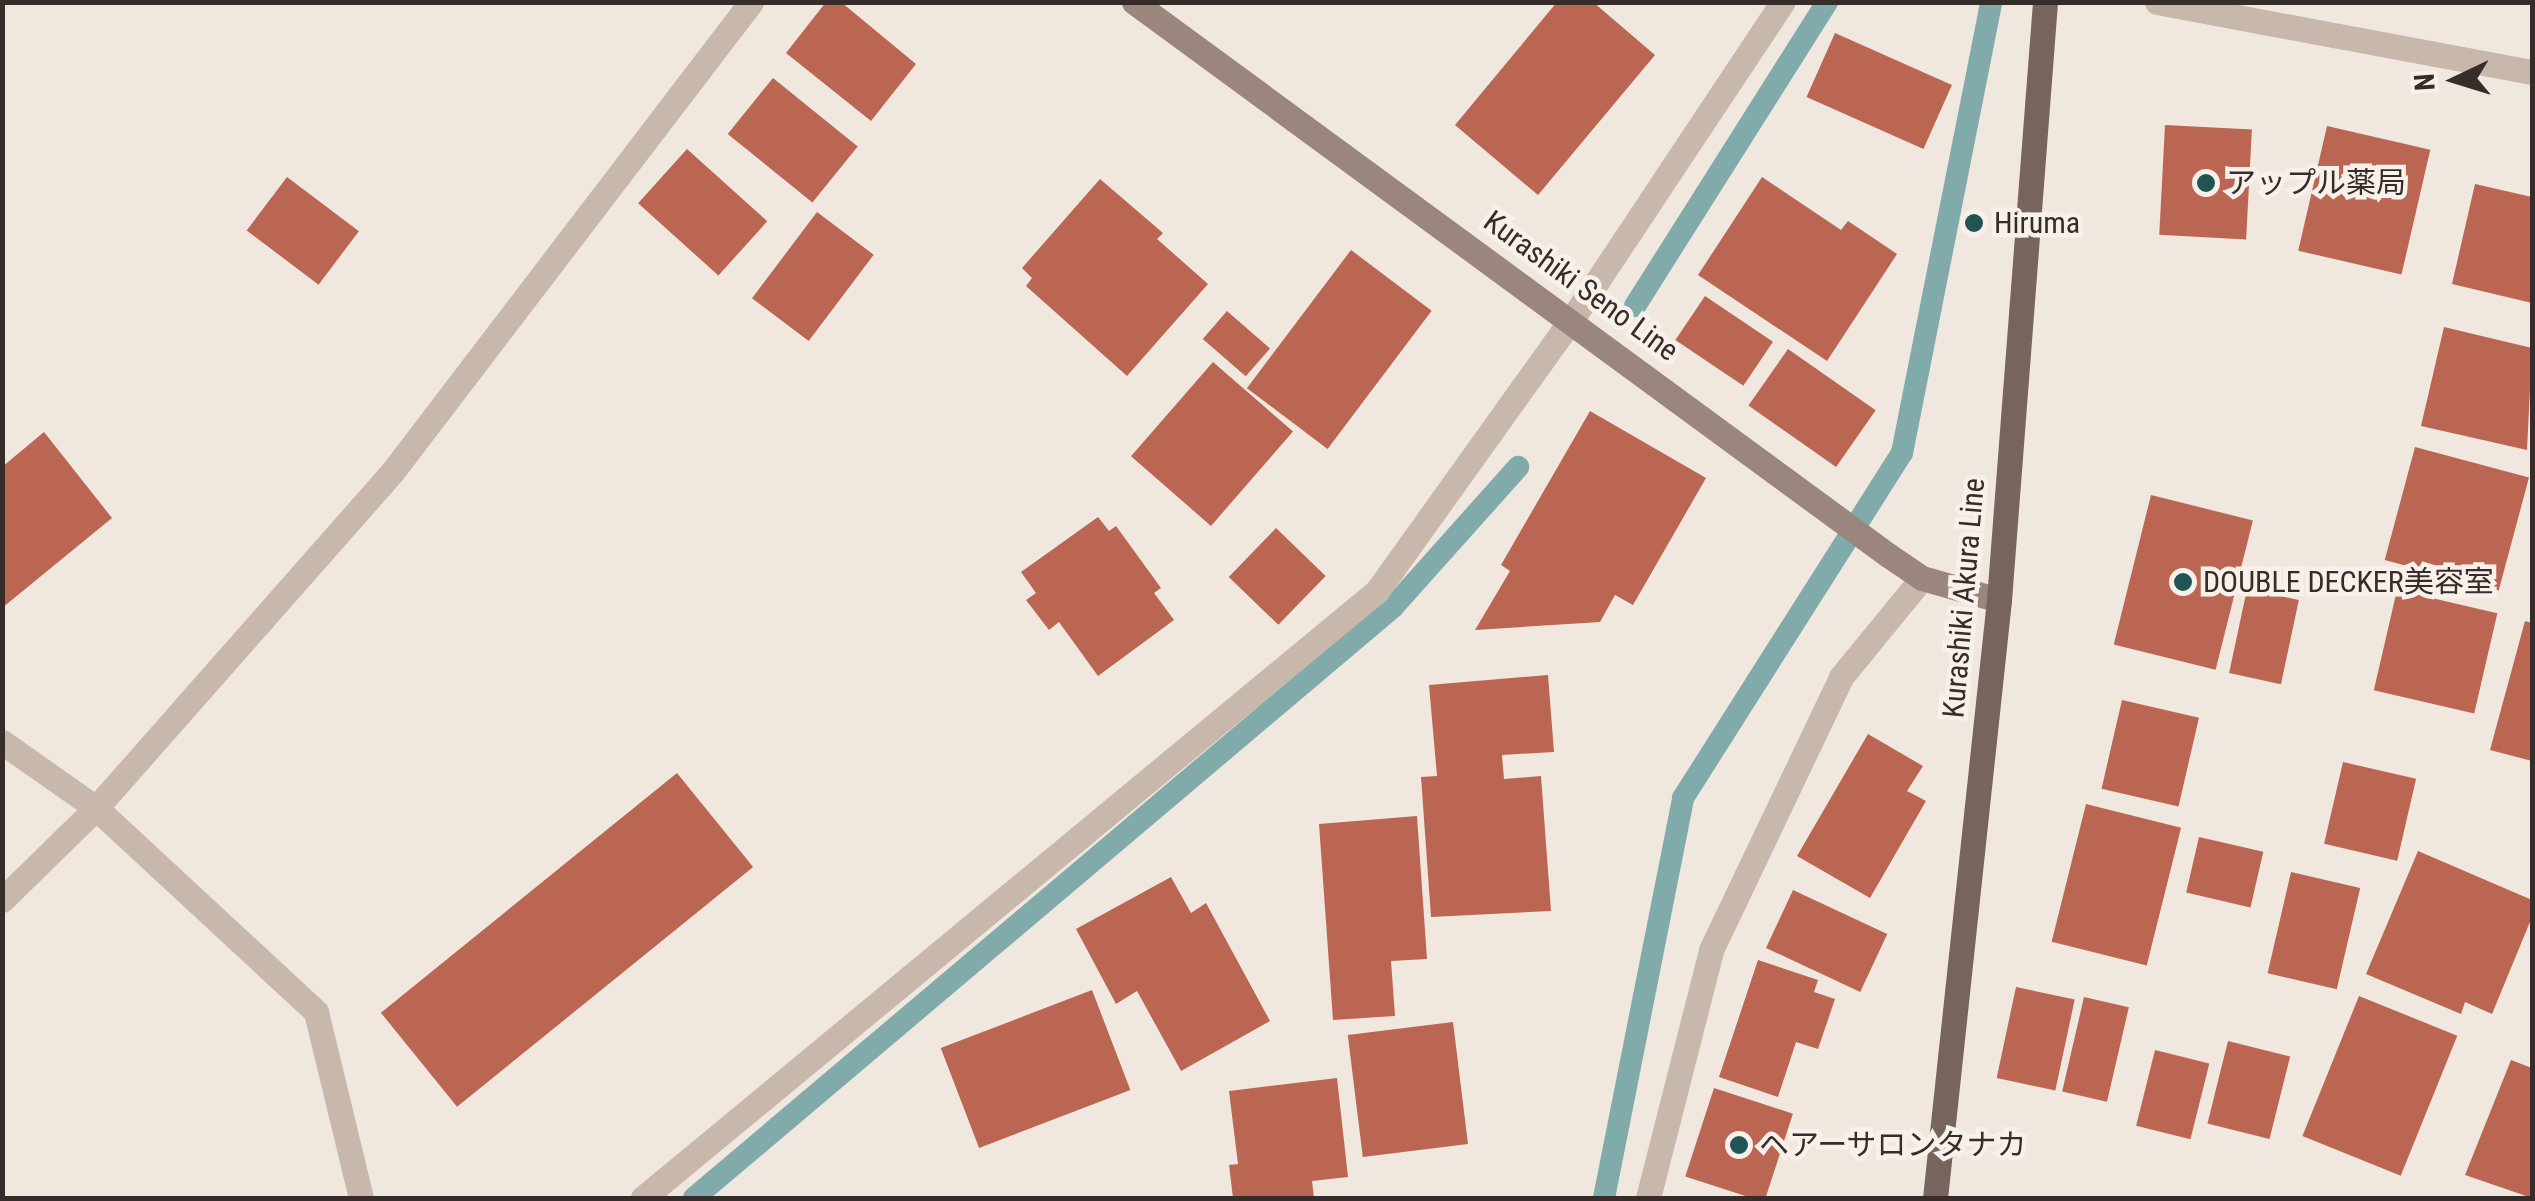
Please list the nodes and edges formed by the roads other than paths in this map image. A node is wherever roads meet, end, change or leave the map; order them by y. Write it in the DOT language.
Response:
graph roads {
  1 [pos="751,2"];
  2 [pos="1134,2"];
  3 [pos="1783,2"];
  4 [pos="2045,2"];
  5 [pos="2156,2"];
  6 [pos="2532,72"];
  7 [pos="1572,318"];
  8 [pos="1922,578"];
  9 [pos="1999,600"];
  10 [pos="2,742"];
  11 [pos="96,808"];
  12 [pos="2,900"];
  13 [pos="360,1198"];
  14 [pos="643,1198"];
  15 [pos="1648,1198"];
  16 [pos="1934,1198"];
  1 -- 11 [label="street"];
  2 -- 7 [label="main road, Kurashiki Seno Line"];
  3 -- 7 [label="street"];
  4 -- 9 [label="main road, Kurashiki Akura Line"];
  5 -- 6 [label="street"];
  7 -- 8 [label="main road, Kurashiki Seno Line"];
  7 -- 14 [label="street"];
  8 -- 9 [label="main road, Kurashiki Seno Line"];
  8 -- 15 [label="street"];
  9 -- 16 [label="main road, Kurashiki Akura Line"];
  10 -- 11 [label="street"];
  11 -- 12 [label="street"];
  11 -- 13 [label="street"];
}
